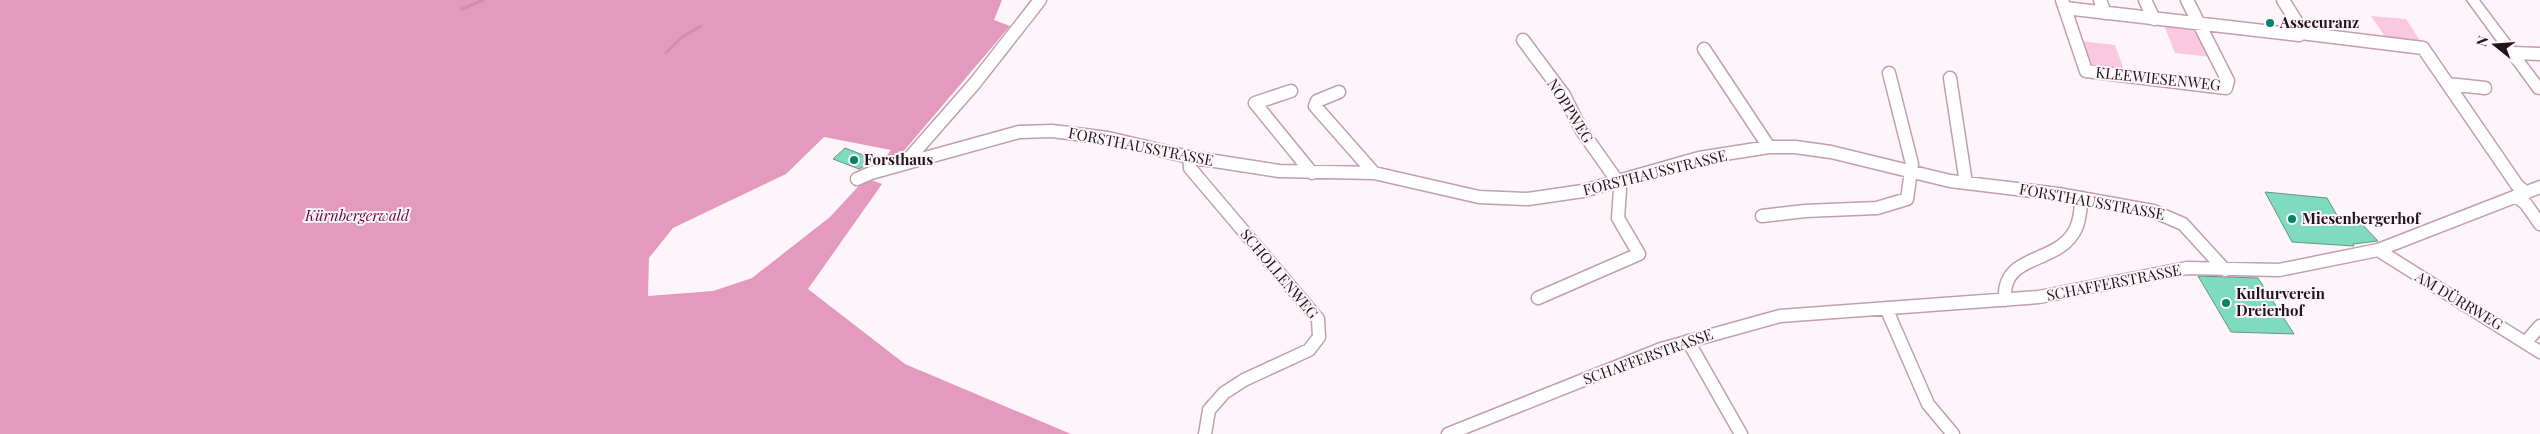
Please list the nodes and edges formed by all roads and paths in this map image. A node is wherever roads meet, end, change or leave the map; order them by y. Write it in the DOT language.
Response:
graph roads {
  1 [pos="1040,0"];
  2 [pos="2100,0"];
  3 [pos="2145,0"];
  4 [pos="2187,0"];
  5 [pos="2284,0"];
  6 [pos="2473,0"];
  7 [pos="2064,4"];
  8 [pos="2105,13"];
  9 [pos="2154,19"];
  10 [pos="2200,24"];
  11 [pos="2301,33"];
  12 [pos="1523,40"];
  13 [pos="1704,49"];
  14 [pos="2512,53"];
  15 [pos="2540,54"];
  16 [pos="1888,73"];
  17 [pos="1950,78"];
  18 [pos="2448,84"];
  19 [pos="2486,88"];
  20 [pos="2540,90"];
  21 [pos="1291,91"];
  22 [pos="1339,92"];
  23 [pos="1769,147"];
  24 [pos="1189,158"];
  25 [pos="905,163"];
  26 [pos="1912,172"];
  27 [pos="1312,173"];
  28 [pos="1374,173"];
  29 [pos="858,179"];
  30 [pos="1618,182"];
  31 [pos="1966,183"];
  32 [pos="2540,187"];
  33 [pos="2521,194"];
  34 [pos="2082,198"];
  35 [pos="1762,216"];
  36 [pos="2540,224"];
  37 [pos="2378,250"];
  38 [pos="2225,270"];
  39 [pos="1538,298"];
  40 [pos="2005,300"];
  41 [pos="1886,308"];
  42 [pos="2540,326"];
  43 [pos="1688,340"];
  44 [pos="2526,342"];
  45 [pos="2540,352"];
  46 [pos="1205,434"];
  47 [pos="1448,434"];
  48 [pos="1741,434"];
  49 [pos="1953,434"];
  1 -- 25 [label="street"];
  2 -- 8 [label="street"];
  3 -- 9 [label="street"];
  4 -- 10 [label="street"];
  5 -- 11 [label="street"];
  6 -- 14 [label="street"];
  7 -- 8 [label="street"];
  7 -- 10 [label="street, KLEEWIESENWEG"];
  8 -- 9 [label="street"];
  9 -- 10 [label="street"];
  10 -- 11 [label="street"];
  11 -- 18 [label="street"];
  12 -- 30 [label="street, NOPPWEG"];
  13 -- 23 [label="street"];
  14 -- 15 [label="street"];
  14 -- 20 [label="street"];
  16 -- 26 [label="street"];
  17 -- 31 [label="street"];
  18 -- 19 [label="street"];
  18 -- 33 [label="street"];
  21 -- 27 [label="street"];
  22 -- 28 [label="street"];
  23 -- 26 [label="street, FORSTHAUSSTRASSE"];
  23 -- 30 [label="street, FORSTHAUSSTRASSE"];
  24 -- 25 [label="street, FORSTHAUSSTRASSE"];
  24 -- 27 [label="street, FORSTHAUSSTRASSE"];
  24 -- 46 [label="street, SCHOLLENWEG"];
  25 -- 29 [label="street, FORSTHAUSSTRASSE"];
  26 -- 31 [label="street, FORSTHAUSSTRASSE"];
  26 -- 35 [label="street"];
  27 -- 28 [label="street, FORSTHAUSSTRASSE"];
  28 -- 30 [label="street, FORSTHAUSSTRASSE"];
  30 -- 39 [label="street"];
  31 -- 34 [label="street, FORSTHAUSSTRASSE"];
  32 -- 33 [label="street, SCHAFFERSTRASSE"];
  33 -- 36 [label="street"];
  33 -- 37 [label="street, SCHAFFERSTRASSE"];
  34 -- 38 [label="street, FORSTHAUSSTRASSE"];
  34 -- 40 [label="street"];
  37 -- 38 [label="street, SCHAFFERSTRASSE"];
  37 -- 44 [label="street, AM DÜRRWEG"];
  38 -- 40 [label="street, SCHAFFERSTRASSE"];
  40 -- 41 [label="street, SCHAFFERSTRASSE"];
  41 -- 43 [label="street, SCHAFFERSTRASSE"];
  41 -- 49 [label="street"];
  42 -- 44 [label="street"];
  43 -- 47 [label="street, SCHAFFERSTRASSE"];
  43 -- 48 [label="street"];
  44 -- 45 [label="street, AM DÜRRWEG"];
}
